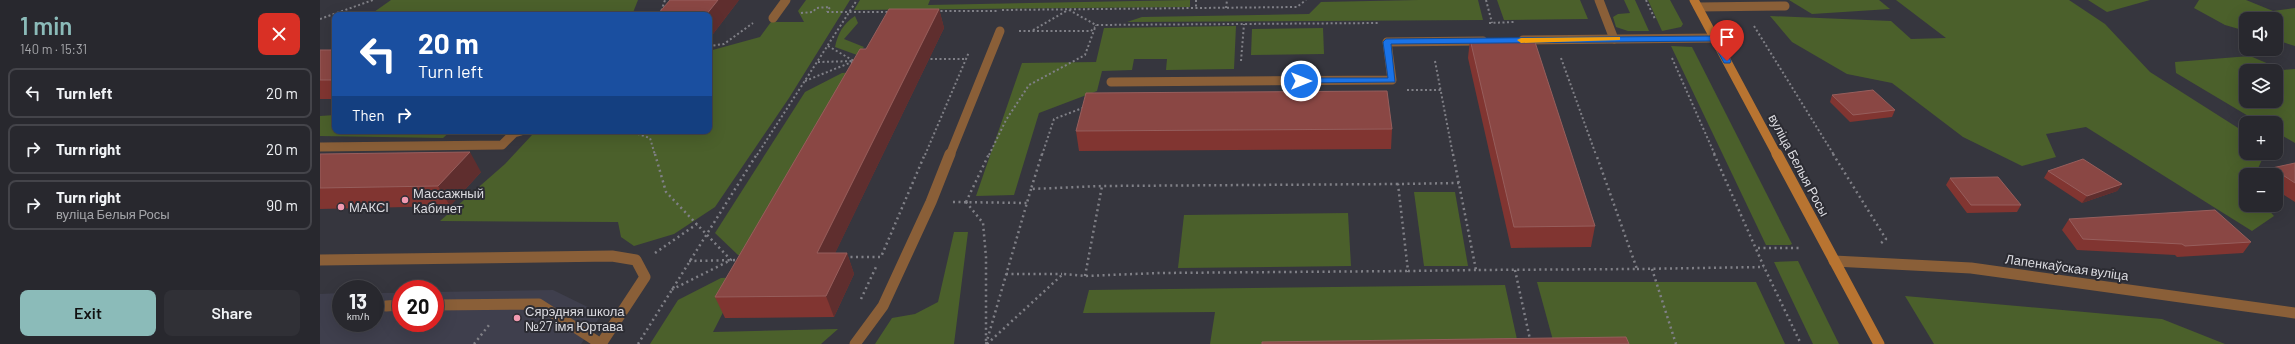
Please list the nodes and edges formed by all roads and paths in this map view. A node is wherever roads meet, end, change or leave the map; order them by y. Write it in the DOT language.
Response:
graph roads {
  1 [pos="373,0"];
  2 [pos="665,0"];
  3 [pos="786,0"];
  4 [pos="857,0"];
  5 [pos="1196,0"];
  6 [pos="1227,0"];
  7 [pos="1306,0"];
  8 [pos="1486,0"];
  9 [pos="1599,0"];
  10 [pos="1646,0"];
  11 [pos="1696,4"];
  12 [pos="1742,6"];
  13 [pos="1785,6"];
  14 [pos="1196,8"];
  15 [pos="1226,8"];
  16 [pos="1069,10"];
  17 [pos="933,11"];
  18 [pos="340,12"];
  19 [pos="661,12"];
  20 [pos="850,12"];
  21 [pos="895,12"];
  22 [pos="802,13"];
  23 [pos="332,15"];
  24 [pos="773,18"];
  25 [pos="320,19"];
  26 [pos="1492,22"];
  27 [pos="1516,22"];
  28 [pos="1383,23"];
  29 [pos="1484,23"];
  30 [pos="753,24"];
  31 [pos="1244,24"];
  32 [pos="1096,25"];
  33 [pos="1000,31"];
  34 [pos="1032,31"];
  35 [pos="1714,38"];
  36 [pos="1614,39"];
  37 [pos="1664,39"];
  38 [pos="1495,40"];
  39 [pos="1510,40"];
  40 [pos="712,46"];
  41 [pos="828,46"];
  42 [pos="1434,56"];
  43 [pos="1560,56"];
  44 [pos="919,60"];
  45 [pos="855,61"];
  46 [pos="862,61"];
  47 [pos="818,62"];
  48 [pos="1240,81"];
  49 [pos="804,82"];
  50 [pos="1111,82"];
  51 [pos="1091,104"];
  52 [pos="513,134"];
  53 [pos="638,134"];
  54 [pos="320,147"];
  55 [pos="1459,183"];
  56 [pos="1398,184"];
  57 [pos="1102,186"];
  58 [pos="1031,189"];
  59 [pos="966,202"];
  60 [pos="1027,203"];
  61 [pos="697,224"];
  62 [pos="706,233"];
  63 [pos="1876,247"];
  64 [pos="1758,248"];
  65 [pos="1800,248"];
  66 [pos="840,257"];
  67 [pos="320,260"];
  68 [pos="731,260"];
  69 [pos="744,260"];
  70 [pos="688,261"];
  71 [pos="1834,261"];
  72 [pos="638,264"];
  73 [pos="1764,267"];
  74 [pos="1652,269"];
  75 [pos="1476,270"];
  76 [pos="1514,270"];
  77 [pos="1637,270"];
  78 [pos="1408,271"];
  79 [pos="1006,274"];
  80 [pos="1062,274"];
  81 [pos="1085,276"];
  82 [pos="671,290"];
  83 [pos="444,305"];
  84 [pos="386,306"];
  85 [pos="392,306"];
  86 [pos="2295,313"];
  87 [pos="601,344"];
  88 [pos="638,344"];
  89 [pos="855,344"];
  90 [pos="986,344"];
  91 [pos="1531,344"];
  92 [pos="1676,344"];
  93 [pos="1801,344"];
  94 [pos="1879,344"];
  1 -- 18 [label="path"];
  2 -- 19 [label="path"];
  3 -- 24 [label="street"];
  4 -- 20 [label="path"];
  5 -- 14 [label="path"];
  6 -- 15 [label="path"];
  7 -- 15 [label="path"];
  8 -- 26 [label="path"];
  9 -- 36 [label="street"];
  10 -- 37 [label="path"];
  11 -- 12 [label="street"];
  11 -- 35 [label="main road, вуліца Белыя Росы"];
  12 -- 13 [label="street"];
  12 -- 63 [label="path"];
  14 -- 15 [label="path"];
  14 -- 16 [label="path"];
  16 -- 17 [label="path"];
  16 -- 32 [label="path"];
  16 -- 34 [label="path"];
  20 -- 21 [label="path"];
  20 -- 22 [label="path"];
  20 -- 41 [label="path"];
  23 -- 25 [label="path"];
  26 -- 27 [label="path"];
  26 -- 29 [label="path"];
  28 -- 31 [label="path"];
  30 -- 40 [label="path"];
  31 -- 32 [label="path"];
  31 -- 48 [label="path"];
  32 -- 34 [label="path"];
  32 -- 59 [label="path"];
  33 -- 34 [label="path"];
  33 -- 89 [label="street"];
  35 -- 37 [label="street"];
  35 -- 71 [label="main road, вуліца Белыя Росы"];
  36 -- 37 [label="street"];
  36 -- 39 [label="street"];
  37 -- 64 [label="path"];
  38 -- 48 [label="street"];
  41 -- 45 [label="path"];
  41 -- 47 [label="path"];
  42 -- 55 [label="path"];
  43 -- 77 [label="path"];
  44 -- 66 [label="path"];
  45 -- 46 [label="path"];
  45 -- 47 [label="path"];
  45 -- 49 [label="path"];
  47 -- 49 [label="path"];
  48 -- 50 [label="street"];
  49 -- 62 [label="path"];
  51 -- 58 [label="path"];
  52 -- 54 [label="street"];
  53 -- 61 [label="path"];
  55 -- 56 [label="path"];
  55 -- 75 [label="path"];
  56 -- 57 [label="path"];
  56 -- 78 [label="path"];
  57 -- 58 [label="path"];
  57 -- 81 [label="path"];
  58 -- 60 [label="path"];
  59 -- 60 [label="path"];
  59 -- 90 [label="path"];
  60 -- 79 [label="path"];
  61 -- 62 [label="path"];
  61 -- 72 [label="path"];
  62 -- 68 [label="path"];
  62 -- 70 [label="path"];
  64 -- 65 [label="path"];
  64 -- 73 [label="path"];
  67 -- 72 [label="street"];
  68 -- 69 [label="path"];
  68 -- 70 [label="path"];
  68 -- 82 [label="path"];
  70 -- 82 [label="path"];
  71 -- 86 [label="street, Лапенкаўская вуліца"];
  71 -- 94 [label="main road, вуліца Белыя Росы"];
  72 -- 87 [label="street"];
  73 -- 74 [label="path"];
  73 -- 93 [label="path"];
  74 -- 77 [label="path"];
  74 -- 92 [label="path"];
  75 -- 76 [label="path"];
  75 -- 78 [label="path"];
  76 -- 77 [label="path"];
  76 -- 91 [label="path"];
  78 -- 81 [label="path"];
  79 -- 80 [label="path"];
  79 -- 90 [label="path"];
  80 -- 81 [label="path"];
  80 -- 90 [label="path"];
  82 -- 88 [label="path"];
  83 -- 87 [label="street"];
  84 -- 85 [label="street"];
}
